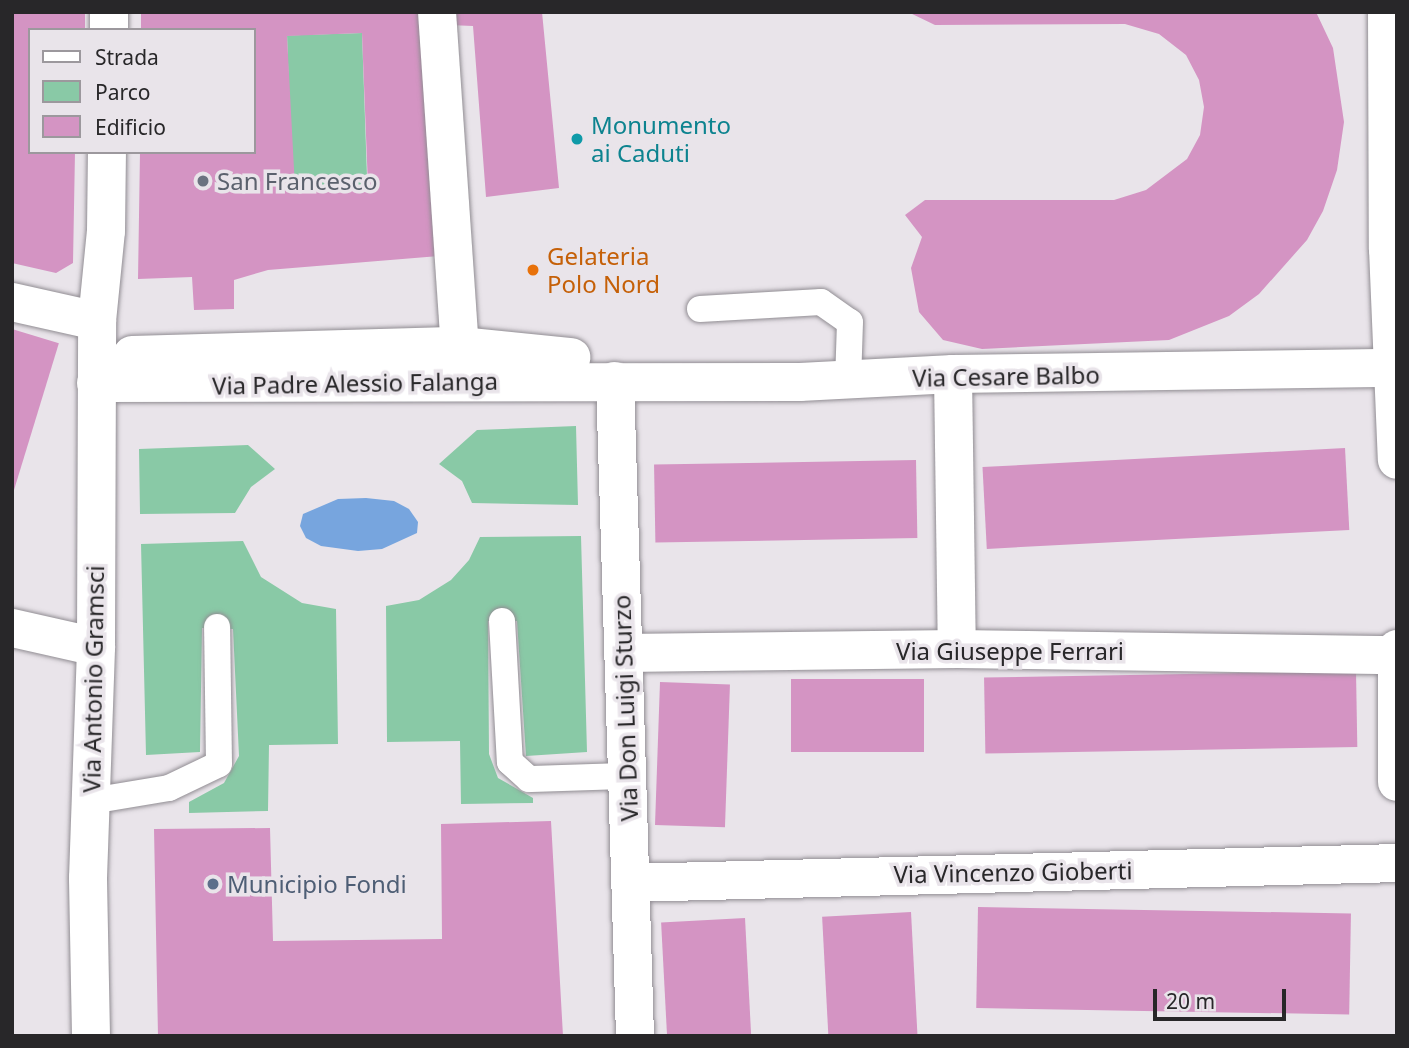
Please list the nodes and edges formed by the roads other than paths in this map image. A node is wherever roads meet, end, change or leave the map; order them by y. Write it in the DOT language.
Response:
graph roads {
  1 [pos="437,12"];
  2 [pos="1387,12"];
  3 [pos="107,154"];
  4 [pos="12,302"];
  5 [pos="700,309"];
  6 [pos="97,321"];
  7 [pos="460,346"];
  8 [pos="132,355"];
  9 [pos="571,357"];
  10 [pos="1395,370"];
  11 [pos="953,374"];
  12 [pos="615,381"];
  13 [pos="848,381"];
  14 [pos="96,383"];
  15 [pos="1397,460"];
  16 [pos="502,621"];
  17 [pos="217,627"];
  18 [pos="12,628"];
  19 [pos="96,647"];
  20 [pos="957,649"];
  21 [pos="1397,649"];
  22 [pos="623,653"];
  23 [pos="1396,655"];
  24 [pos="626,776"];
  25 [pos="1397,782"];
  26 [pos="91,801"];
  27 [pos="1397,863"];
  28 [pos="629,883"];
  29 [pos="91,1036"];
  30 [pos="635,1036"];
  1 -- 7 [label="street"];
  2 -- 10 [label="street"];
  3 -- 6 [label="street, Via Antonio Gramsci"];
  4 -- 6 [label="street"];
  5 -- 13 [label="lane"];
  6 -- 14 [label="street, Via Antonio Gramsci"];
  7 -- 8 [label="street"];
  7 -- 9 [label="street"];
  10 -- 11 [label="street, Via Cesare Balbo"];
  10 -- 15 [label="street"];
  11 -- 13 [label="street, Via Cesare Balbo"];
  11 -- 20 [label="street"];
  12 -- 13 [label="street, Via Cesare Balbo"];
  12 -- 14 [label="street, Via Padre Alessio Falanga"];
  12 -- 22 [label="street, Via Don Luigi Sturzo"];
  14 -- 19 [label="street, Via Antonio Gramsci"];
  16 -- 24 [label="lane"];
  17 -- 26 [label="lane"];
  18 -- 19 [label="street"];
  19 -- 26 [label="street, Via Antonio Gramsci"];
  20 -- 22 [label="street, Via Giuseppe Ferrari"];
  20 -- 23 [label="street, Via Giuseppe Ferrari"];
  21 -- 23 [label="street"];
  22 -- 24 [label="street, Via Don Luigi Sturzo"];
  23 -- 25 [label="street"];
  24 -- 28 [label="street, Via Don Luigi Sturzo"];
  26 -- 29 [label="street, Via Antonio Gramsci"];
  27 -- 28 [label="street, Via Vincenzo Gioberti"];
  28 -- 30 [label="street, Via Don Luigi Sturzo"];
}
